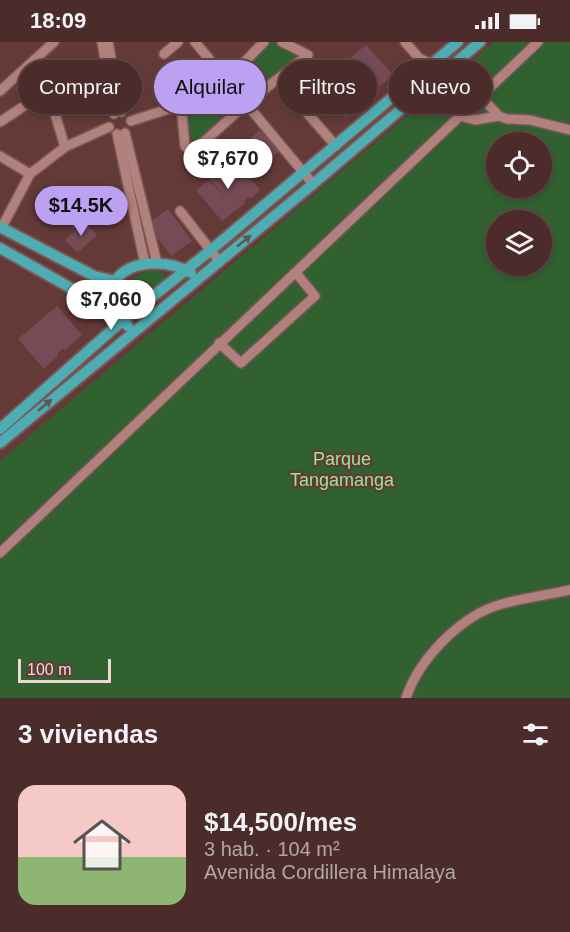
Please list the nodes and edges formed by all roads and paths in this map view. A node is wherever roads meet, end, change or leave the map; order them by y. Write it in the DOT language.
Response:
graph roads {
  1 [pos="54,42"];
  2 [pos="102,42"];
  3 [pos="108,42"];
  4 [pos="195,42"];
  5 [pos="264,42"];
  6 [pos="282,42"];
  7 [pos="405,42"];
  8 [pos="458,42"];
  9 [pos="480,42"];
  10 [pos="538,42"];
  11 [pos="175,43"];
  12 [pos="164,54"];
  13 [pos="419,58"];
  14 [pos="106,60"];
  15 [pos="110,60"];
  16 [pos="210,60"];
  17 [pos="246,60"];
  18 [pos="424,60"];
  19 [pos="436,60"];
  20 [pos="459,60"];
  21 [pos="492,85"];
  22 [pos="266,88"];
  23 [pos="0,91"];
  24 [pos="389,100"];
  25 [pos="492,109"];
  26 [pos="116,114"];
  27 [pos="122,114"];
  28 [pos="154,114"];
  29 [pos="182,114"];
  30 [pos="235,114"];
  31 [pos="256,114"];
  32 [pos="308,114"];
  33 [pos="395,114"];
  34 [pos="460,116"];
  35 [pos="499,116"];
  36 [pos="131,121"];
  37 [pos="0,122"];
  38 [pos="109,126"];
  39 [pos="570,130"];
  40 [pos="121,133"];
  41 [pos="336,146"];
  42 [pos="65,147"];
  43 [pos="0,156"];
  44 [pos="305,172"];
  45 [pos="30,174"];
  46 [pos="313,184"];
  47 [pos="180,211"];
  48 [pos="2,228"];
  49 [pos="0,247"];
  50 [pos="211,250"];
  51 [pos="219,261"];
  52 [pos="145,264"];
  53 [pos="157,264"];
  54 [pos="187,270"];
  55 [pos="296,273"];
  56 [pos="199,278"];
  57 [pos="115,281"];
  58 [pos="108,309"];
  59 [pos="122,321"];
  60 [pos="134,331"];
  61 [pos="219,343"];
  62 [pos="1,436"];
  63 [pos="0,553"];
  64 [pos="570,590"];
  65 [pos="406,698"];
  1 -- 23 [label="street"];
  2 -- 14 [label="street"];
  3 -- 15 [label="street"];
  4 -- 16 [label="street"];
  5 -- 17 [label="street"];
  6 -- 22 [label="street"];
  7 -- 13 [label="street"];
  8 -- 19 [label="main road"];
  9 -- 20 [label="main road"];
  10 -- 21 [label="street"];
  11 -- 12 [label="street"];
  13 -- 18 [label="street"];
  24 -- 41 [label="main road"];
  25 -- 35 [label="street"];
  26 -- 38 [label="street"];
  27 -- 36 [label="street"];
  28 -- 36 [label="street"];
  29 -- 30 [label="street"];
  31 -- 44 [label="street"];
  32 -- 41 [label="street"];
  33 -- 46 [label="main road"];
  34 -- 35 [label="street"];
  34 -- 55 [label="street"];
  35 -- 39 [label="street"];
  36 -- 40 [label="street"];
  37 -- 42 [label="street"];
  38 -- 40 [label="street"];
  38 -- 42 [label="street"];
  40 -- 52 [label="street"];
  40 -- 53 [label="street"];
  41 -- 44 [label="main road"];
  42 -- 45 [label="street"];
  43 -- 45 [label="street"];
  44 -- 46 [label="street"];
  44 -- 50 [label="main road"];
  45 -- 48 [label="street"];
  51 -- 46 [label="main road, one-way"];
  47 -- 50 [label="street"];
  48 -- 49 [label="main road"];
  48 -- 57 [label="main road"];
  49 -- 58 [label="main road"];
  50 -- 51 [label="street"];
  50 -- 54 [label="main road"];
  51 -- 56 [label="main road"];
  52 -- 53 [label="main road"];
  52 -- 57 [label="main road"];
  53 -- 54 [label="main road"];
  54 -- 56 [label="main road"];
  54 -- 59 [label="main road"];
  55 -- 61 [label="street"];
  55 -- 61 [label="street"];
  56 -- 60 [label="main road"];
  57 -- 58 [label="main road"];
  58 -- 59 [label="main road"];
  59 -- 60 [label="main road"];
  59 -- 62 [label="main road"];
  62 -- 60 [label="main road, one-way"];
  61 -- 63 [label="street"];
  64 -- 65 [label="street"];
}
